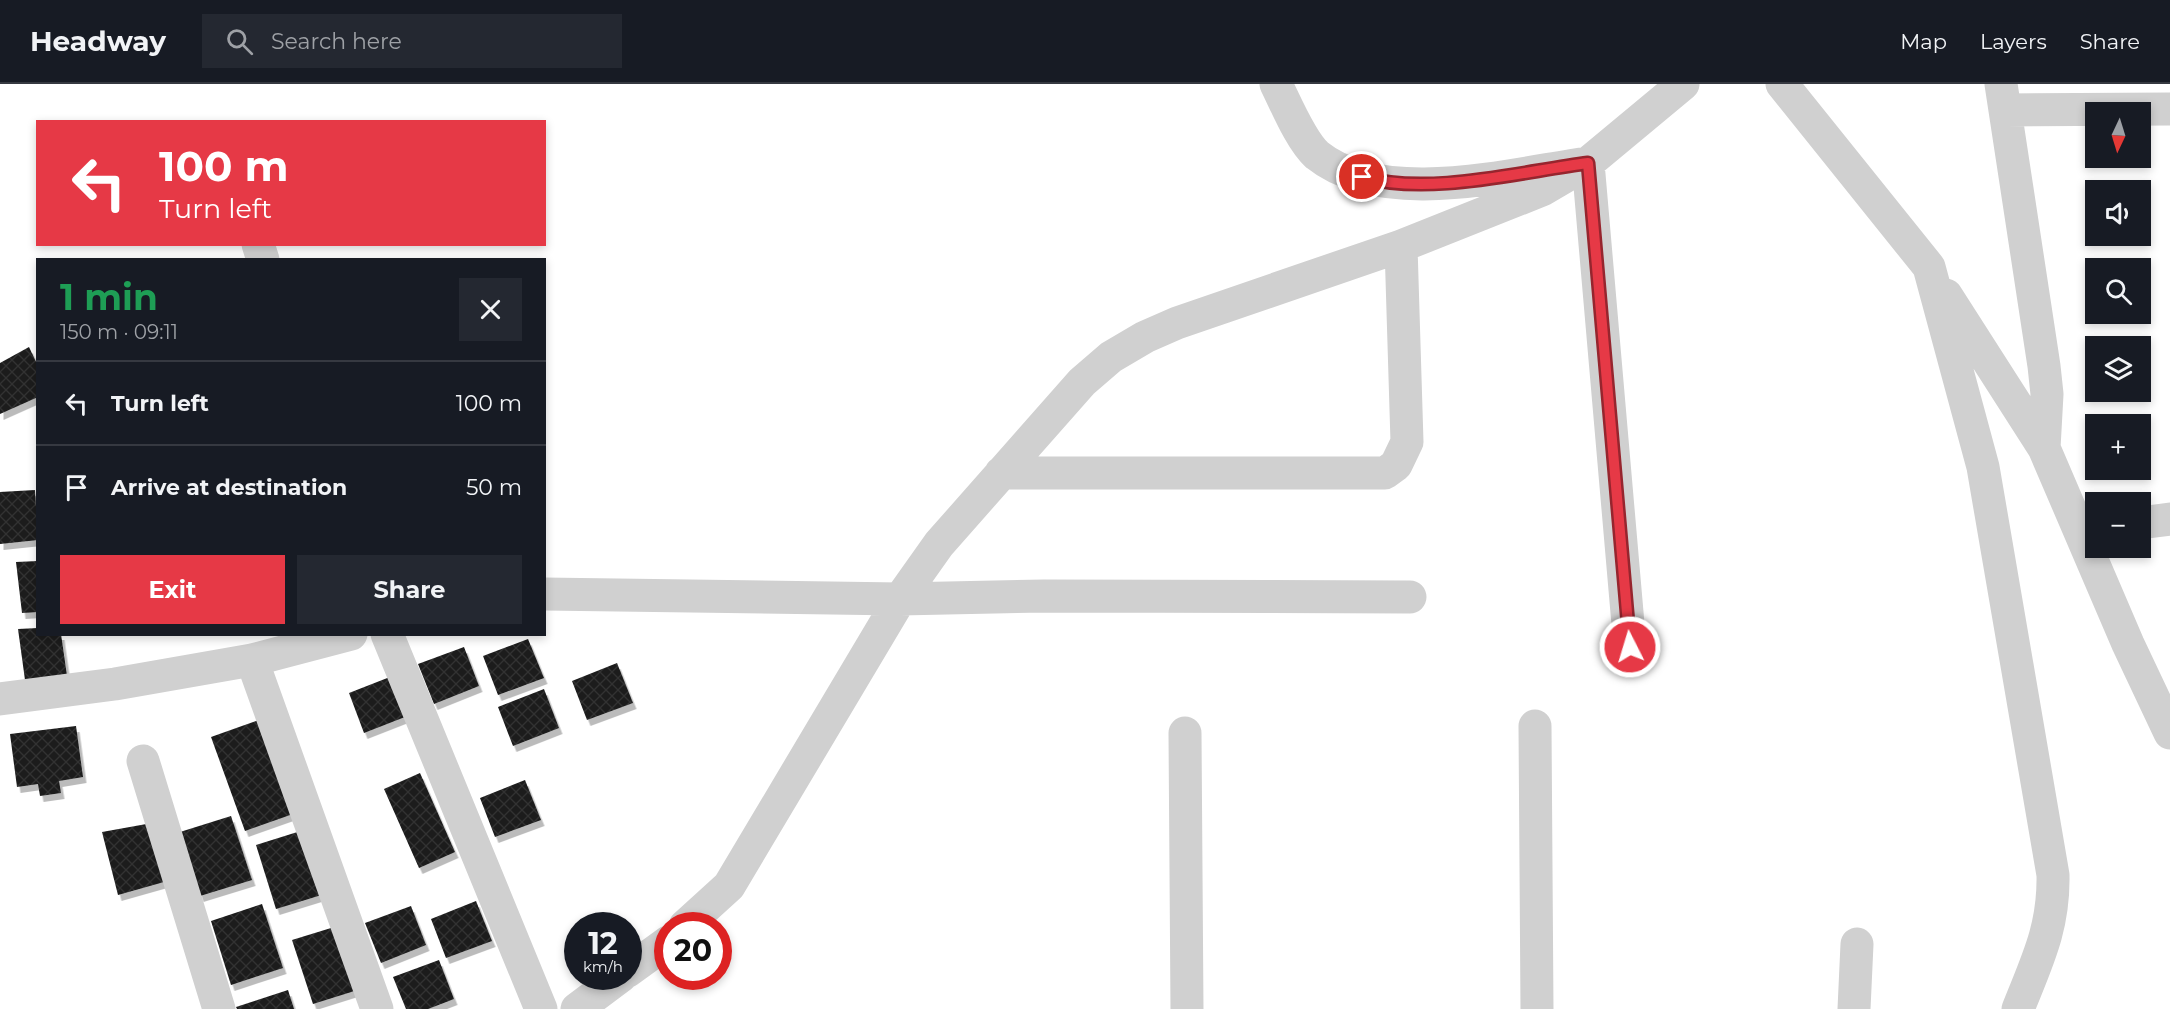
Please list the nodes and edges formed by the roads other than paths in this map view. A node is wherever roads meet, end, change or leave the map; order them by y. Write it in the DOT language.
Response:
graph roads {
  1 [pos="1276,84"];
  2 [pos="1683,84"];
  3 [pos="1782,84"];
  4 [pos="2003,97"];
  5 [pos="2170,109"];
  6 [pos="1588,163"];
  7 [pos="1401,246"];
  8 [pos="1929,267"];
  9 [pos="2044,448"];
  10 [pos="1001,474"];
  11 [pos="2170,519"];
  12 [pos="2151,522"];
  13 [pos="2085,525"];
  14 [pos="2099,558"];
  15 [pos="546,594"];
  16 [pos="1410,597"];
  17 [pos="900,599"];
  18 [pos="343,636"];
  19 [pos="388,636"];
  20 [pos="1630,647"];
  21 [pos="252,660"];
  22 [pos="0,699"];
  23 [pos="1535,726"];
  24 [pos="1185,733"];
  25 [pos="2170,733"];
  26 [pos="143,761"];
  27 [pos="701,912"];
  28 [pos="1857,944"];
  29 [pos="602,990"];
  30 [pos="219,1009"];
  31 [pos="377,1009"];
  32 [pos="541,1009"];
  33 [pos="577,1009"];
  34 [pos="1187,1009"];
  35 [pos="1537,1009"];
  36 [pos="1854,1009"];
  37 [pos="2018,1009"];
  1 -- 6 [label="street"];
  2 -- 6 [label="street"];
  3 -- 8 [label="street"];
  4 -- 5 [label="street"];
  4 -- 9 [label="street"];
  6 -- 7 [label="street"];
  6 -- 20 [label="street"];
  7 -- 10 [label="street"];
  7 -- 10 [label="street"];
  8 -- 9 [label="street"];
  8 -- 37 [label="street"];
  9 -- 13 [label="street"];
  10 -- 17 [label="street"];
  11 -- 12 [label="street"];
  14 -- 25 [label="street"];
  15 -- 17 [label="street"];
  16 -- 17 [label="street"];
  17 -- 27 [label="street"];
  18 -- 21 [label="street"];
  19 -- 32 [label="street"];
  21 -- 22 [label="street"];
  21 -- 31 [label="street"];
  23 -- 35 [label="street"];
  24 -- 34 [label="street"];
  26 -- 30 [label="street"];
  28 -- 36 [label="street"];
  29 -- 33 [label="street"];
}
